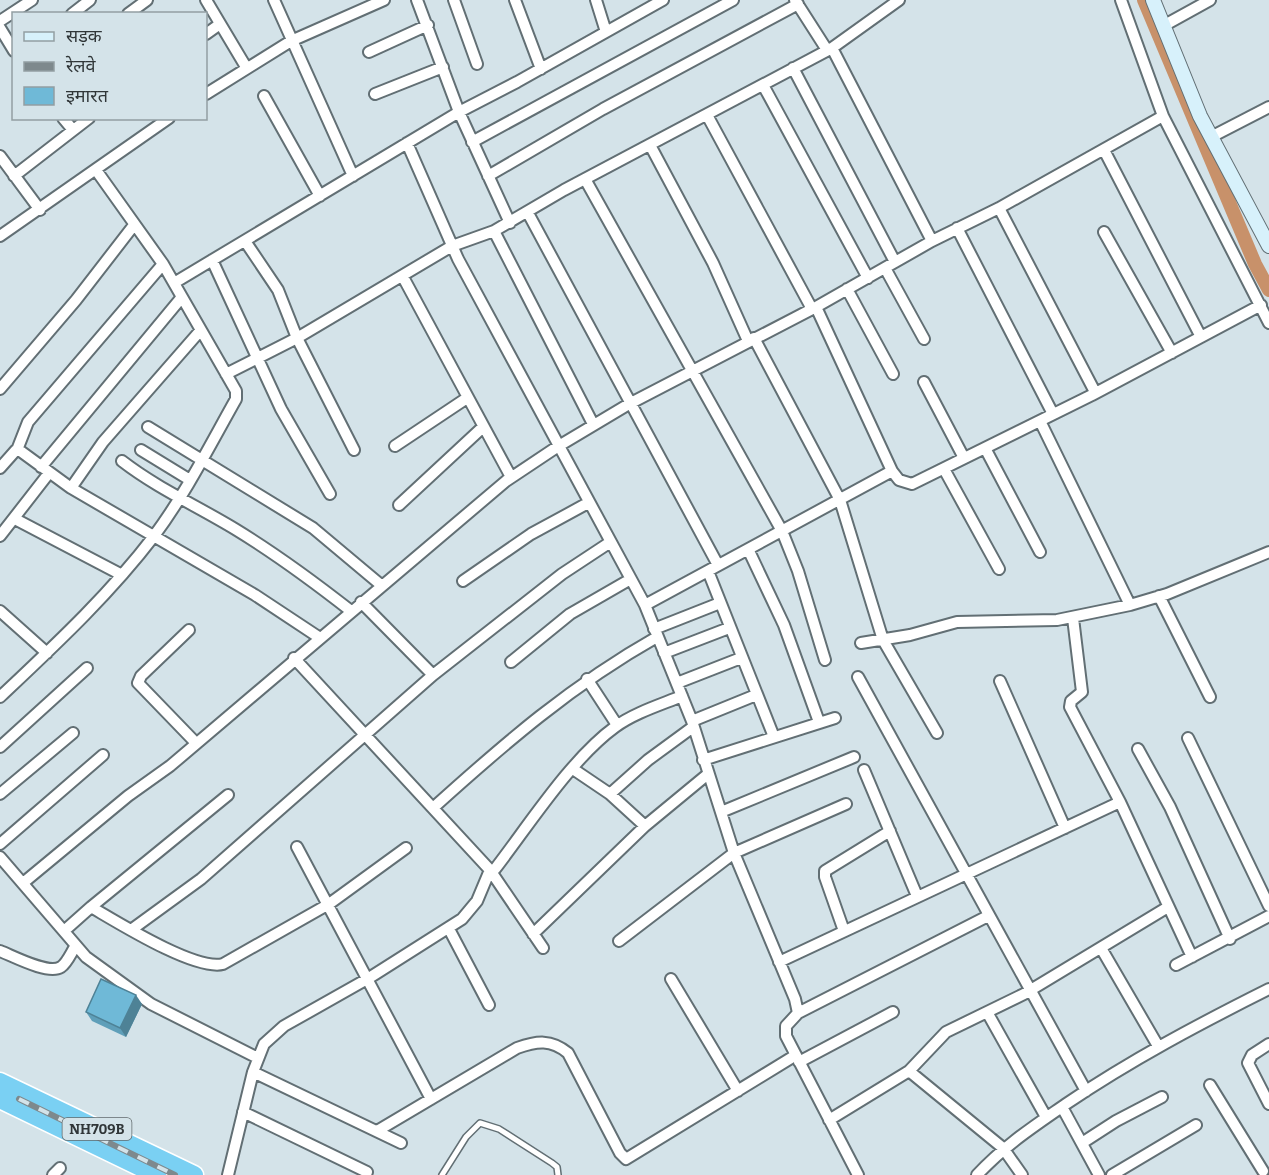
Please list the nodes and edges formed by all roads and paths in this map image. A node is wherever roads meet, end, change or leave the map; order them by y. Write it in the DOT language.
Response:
graph roads {
  1 [pos="32,0"];
  2 [pos="90,0"];
  3 [pos="147,0"];
  4 [pos="206,0"];
  5 [pos="274,0"];
  6 [pos="384,0"];
  7 [pos="417,0"];
  8 [pos="454,0"];
  9 [pos="515,0"];
  10 [pos="596,0"];
  11 [pos="663,0"];
  12 [pos="733,0"];
  13 [pos="899,0"];
  14 [pos="1121,0"];
  15 [pos="1153,0"];
  16 [pos="1210,0"];
  17 [pos="796,2"];
  18 [pos="647,4"];
  19 [pos="14,12"];
  20 [pos="75,12"];
  21 [pos="131,12"];
  22 [pos="220,24"];
  23 [pos="428,26"];
  24 [pos="1162,26"];
  25 [pos="0,28"];
  26 [pos="606,32"];
  27 [pos="207,33"];
  28 [pos="291,40"];
  29 [pos="12,48"];
  30 [pos="830,49"];
  31 [pos="369,52"];
  32 [pos="477,64"];
  33 [pos="246,67"];
  34 [pos="443,67"];
  35 [pos="793,68"];
  36 [pos="541,69"];
  37 [pos="763,85"];
  38 [pos="207,93"];
  39 [pos="375,94"];
  40 [pos="264,96"];
  41 [pos="1269,107"];
  42 [pos="459,112"];
  43 [pos="707,115"];
  44 [pos="1163,116"];
  45 [pos="65,120"];
  46 [pos="86,120"];
  47 [pos="166,120"];
  48 [pos="73,130"];
  49 [pos="1211,137"];
  50 [pos="472,142"];
  51 [pos="407,143"];
  52 [pos="650,145"];
  53 [pos="1104,150"];
  54 [pos="0,156"];
  55 [pos="96,170"];
  56 [pos="14,176"];
  57 [pos="353,176"];
  58 [pos="488,176"];
  59 [pos="585,179"];
  60 [pos="320,196"];
  61 [pos="999,208"];
  62 [pos="40,210"];
  63 [pos="528,213"];
  64 [pos="510,223"];
  65 [pos="134,225"];
  66 [pos="957,228"];
  67 [pos="494,231"];
  68 [pos="1265,231"];
  69 [pos="1104,232"];
  70 [pos="0,236"];
  71 [pos="245,241"];
  72 [pos="932,241"];
  73 [pos="452,246"];
  74 [pos="1269,246"];
  75 [pos="212,260"];
  76 [pos="163,264"];
  77 [pos="890,265"];
  78 [pos="403,277"];
  79 [pos="868,278"];
  80 [pos="174,283"];
  81 [pos="847,289"];
  82 [pos="182,297"];
  83 [pos="1261,305"];
  84 [pos="814,308"];
  85 [pos="1269,323"];
  86 [pos="200,331"];
  87 [pos="1201,337"];
  88 [pos="297,338"];
  89 [pos="924,339"];
  90 [pos="751,340"];
  91 [pos="1172,353"];
  92 [pos="256,359"];
  93 [pos="693,371"];
  94 [pos="226,374"];
  95 [pos="893,375"];
  96 [pos="924,382"];
  97 [pos="0,389"];
  98 [pos="1095,392"];
  99 [pos="467,398"];
  100 [pos="629,404"];
  101 [pos="1053,414"];
  102 [pos="1040,421"];
  103 [pos="593,424"];
  104 [pos="148,427"];
  105 [pos="483,427"];
  106 [pos="396,446"];
  107 [pos="557,447"];
  108 [pos="986,448"];
  109 [pos="17,450"];
  110 [pos="141,450"];
  111 [pos="354,450"];
  112 [pos="964,458"];
  113 [pos="201,459"];
  114 [pos="122,461"];
  115 [pos="0,468"];
  116 [pos="944,469"];
  117 [pos="45,470"];
  118 [pos="892,471"];
  119 [pos="511,477"];
  120 [pos="190,480"];
  121 [pos="71,488"];
  122 [pos="330,494"];
  123 [pos="180,498"];
  124 [pos="840,500"];
  125 [pos="588,503"];
  126 [pos="399,505"];
  127 [pos="15,519"];
  128 [pos="782,531"];
  129 [pos="154,535"];
  130 [pos="0,536"];
  131 [pos="609,543"];
  132 [pos="748,549"];
  133 [pos="1040,552"];
  134 [pos="1269,552"];
  135 [pos="713,568"];
  136 [pos="999,569"];
  137 [pos="122,575"];
  138 [pos="629,580"];
  139 [pos="463,581"];
  140 [pos="381,585"];
  141 [pos="1159,596"];
  142 [pos="361,602"];
  143 [pos="720,603"];
  144 [pos="645,605"];
  145 [pos="1130,605"];
  146 [pos="0,611"];
  147 [pos="351,611"];
  148 [pos="1072,618"];
  149 [pos="729,628"];
  150 [pos="189,630"];
  151 [pos="655,633"];
  152 [pos="320,638"];
  153 [pos="883,639"];
  154 [pos="861,643"];
  155 [pos="46,653"];
  156 [pos="664,653"];
  157 [pos="294,658"];
  158 [pos="741,658"];
  159 [pos="825,660"];
  160 [pos="511,662"];
  161 [pos="87,668"];
  162 [pos="433,675"];
  163 [pos="858,677"];
  164 [pos="588,679"];
  165 [pos="1000,681"];
  166 [pos="676,683"];
  167 [pos="756,695"];
  168 [pos="682,696"];
  169 [pos="0,697"];
  170 [pos="1210,697"];
  171 [pos="835,718"];
  172 [pos="819,722"];
  173 [pos="692,724"];
  174 [pos="617,725"];
  175 [pos="73,733"];
  176 [pos="366,733"];
  177 [pos="937,733"];
  178 [pos="774,736"];
  179 [pos="1188,738"];
  180 [pos="196,743"];
  181 [pos="0,747"];
  182 [pos="1138,749"];
  183 [pos="103,755"];
  184 [pos="854,757"];
  185 [pos="703,760"];
  186 [pos="573,769"];
  187 [pos="864,770"];
  188 [pos="708,774"];
  189 [pos="0,794"];
  190 [pos="610,794"];
  191 [pos="228,795"];
  192 [pos="1120,802"];
  193 [pos="846,804"];
  194 [pos="433,808"];
  195 [pos="721,812"];
  196 [pos="645,826"];
  197 [pos="1065,828"];
  198 [pos="890,831"];
  199 [pos="0,844"];
  200 [pos="297,847"];
  201 [pos="406,848"];
  202 [pos="734,853"];
  203 [pos="0,857"];
  204 [pos="490,870"];
  205 [pos="964,874"];
  206 [pos="23,883"];
  207 [pos="917,896"];
  208 [pos="329,904"];
  209 [pos="1269,906"];
  210 [pos="91,907"];
  211 [pos="1168,907"];
  212 [pos="988,916"];
  213 [pos="1269,916"];
  214 [pos="449,929"];
  215 [pos="131,930"];
  216 [pos="64,931"];
  217 [pos="844,931"];
  218 [pos="533,934"];
  219 [pos="1230,939"];
  220 [pos="619,941"];
  221 [pos="75,946"];
  222 [pos="543,948"];
  223 [pos="1101,948"];
  224 [pos="0,951"];
  225 [pos="1192,957"];
  226 [pos="779,962"];
  227 [pos="1176,965"];
  228 [pos="369,978"];
  229 [pos="671,979"];
  230 [pos="1269,989"];
  231 [pos="1030,990"];
  232 [pos="489,1005"];
  233 [pos="893,1012"];
  234 [pos="987,1012"];
  235 [pos="798,1013"];
  236 [pos="1269,1044"];
  237 [pos="1158,1046"];
  238 [pos="258,1058"];
  239 [pos="797,1059"];
  240 [pos="909,1071"];
  241 [pos="253,1072"];
  242 [pos="0,1082"];
  243 [pos="1210,1085"];
  244 [pos="738,1091"];
  245 [pos="1086,1091"];
  246 [pos="1162,1097"];
  247 [pos="0,1099"];
  248 [pos="431,1099"];
  249 [pos="1269,1104"];
  250 [pos="1062,1107"];
  251 [pos="243,1112"];
  252 [pos="1046,1117"];
  253 [pos="829,1120"];
  254 [pos="1196,1125"];
  255 [pos="377,1131"];
  256 [pos="401,1143"];
  257 [pos="1082,1143"];
  258 [pos="1003,1148"];
  259 [pos="1264,1171"];
  260 [pos="367,1172"];
  261 [pos="157,1175"];
  262 [pos="194,1175"];
  263 [pos="228,1175"];
  264 [pos="442,1175"];
  265 [pos="558,1175"];
  266 [pos="858,1175"];
  267 [pos="976,1175"];
  268 [pos="1022,1175"];
  269 [pos="1099,1175"];
  270 [pos="1112,1175"];
  1 -- 19 [label="street"];
  2 -- 20 [label="street"];
  3 -- 21 [label="street"];
  4 -- 22 [label="street"];
  5 -- 28 [label="street"];
  6 -- 28 [label="street"];
  7 -- 23 [label="street"];
  8 -- 32 [label="street"];
  9 -- 36 [label="street"];
  10 -- 26 [label="street"];
  11 -- 18 [label="street"];
  12 -- 50 [label="street"];
  13 -- 30 [label="street"];
  14 -- 44 [label="street"];
  15 -- 24 [label="street"];
  16 -- 24 [label="street"];
  17 -- 30 [label="street"];
  17 -- 58 [label="street"];
  18 -- 26 [label="street"];
  22 -- 27 [label="street"];
  22 -- 33 [label="street"];
  23 -- 31 [label="street"];
  23 -- 34 [label="street"];
  24 -- 49 [label="street"];
  25 -- 29 [label="street"];
  26 -- 36 [label="street"];
  28 -- 33 [label="street"];
  28 -- 57 [label="street"];
  30 -- 35 [label="street"];
  30 -- 72 [label="street"];
  33 -- 38 [label="street"];
  34 -- 39 [label="street"];
  34 -- 42 [label="street"];
  35 -- 37 [label="street"];
  35 -- 77 [label="street"];
  36 -- 42 [label="street"];
  37 -- 43 [label="street"];
  37 -- 79 [label="street"];
  40 -- 60 [label="street"];
  41 -- 49 [label="street"];
  42 -- 50 [label="street"];
  42 -- 51 [label="street"];
  43 -- 52 [label="street"];
  43 -- 84 [label="street"];
  44 -- 53 [label="street"];
  44 -- 83 [label="street"];
  45 -- 48 [label="street"];
  46 -- 48 [label="street"];
  47 -- 55 [label="street"];
  48 -- 56 [label="street"];
  49 -- 68 [label="street"];
  50 -- 58 [label="street"];
  51 -- 57 [label="street"];
  51 -- 73 [label="street"];
  52 -- 59 [label="street"];
  52 -- 90 [label="street"];
  53 -- 61 [label="street"];
  53 -- 87 [label="street"];
  54 -- 56 [label="street"];
  55 -- 62 [label="street"];
  55 -- 65 [label="street"];
  56 -- 62 [label="street"];
  57 -- 60 [label="street"];
  58 -- 64 [label="street"];
  59 -- 63 [label="street"];
  59 -- 93 [label="street"];
  60 -- 71 [label="street"];
  61 -- 66 [label="street"];
  61 -- 98 [label="street"];
  62 -- 70 [label="street"];
  63 -- 64 [label="street"];
  63 -- 100 [label="street"];
  64 -- 67 [label="street"];
  65 -- 76 [label="street"];
  65 -- 97 [label="street"];
  66 -- 72 [label="street"];
  66 -- 101 [label="street"];
  67 -- 73 [label="street"];
  67 -- 103 [label="street"];
  68 -- 74 [label="street"];
  69 -- 91 [label="street"];
  71 -- 75 [label="street"];
  71 -- 88 [label="street"];
  72 -- 77 [label="street"];
  73 -- 78 [label="street"];
  73 -- 107 [label="street"];
  75 -- 80 [label="street"];
  75 -- 92 [label="street"];
  76 -- 80 [label="street"];
  76 -- 109 [label="street"];
  77 -- 79 [label="street"];
  77 -- 89 [label="street"];
  78 -- 88 [label="street"];
  78 -- 99 [label="street"];
  79 -- 81 [label="street"];
  80 -- 82 [label="street"];
  81 -- 84 [label="street"];
  81 -- 95 [label="street"];
  82 -- 86 [label="street"];
  82 -- 117 [label="street"];
  83 -- 85 [label="street"];
  83 -- 87 [label="street"];
  84 -- 90 [label="street"];
  84 -- 118 [label="street"];
  86 -- 94 [label="street"];
  86 -- 121 [label="street"];
  87 -- 91 [label="street"];
  88 -- 92 [label="street"];
  88 -- 111 [label="street"];
  90 -- 93 [label="street"];
  90 -- 124 [label="street"];
  91 -- 98 [label="street"];
  92 -- 94 [label="street"];
  92 -- 122 [label="street"];
  93 -- 100 [label="street"];
  93 -- 128 [label="street"];
  94 -- 113 [label="street"];
  96 -- 112 [label="street"];
  98 -- 101 [label="street"];
  99 -- 105 [label="street"];
  99 -- 106 [label="street"];
  100 -- 103 [label="street"];
  100 -- 135 [label="street"];
  101 -- 102 [label="street"];
  102 -- 108 [label="street"];
  102 -- 145 [label="street"];
  103 -- 107 [label="street"];
  104 -- 113 [label="street"];
  105 -- 119 [label="street"];
  105 -- 126 [label="street"];
  107 -- 119 [label="street"];
  107 -- 125 [label="street"];
  108 -- 112 [label="street"];
  108 -- 133 [label="street"];
  109 -- 115 [label="street"];
  109 -- 117 [label="street"];
  110 -- 120 [label="street"];
  112 -- 116 [label="street"];
  113 -- 120 [label="street"];
  113 -- 140 [label="street"];
  114 -- 123 [label="street"];
  116 -- 118 [label="street"];
  116 -- 136 [label="street"];
  117 -- 121 [label="street"];
  117 -- 127 [label="street"];
  118 -- 124 [label="street"];
  119 -- 140 [label="street"];
  120 -- 123 [label="street"];
  121 -- 129 [label="street"];
  123 -- 129 [label="street"];
  123 -- 147 [label="street"];
  124 -- 128 [label="street"];
  124 -- 153 [label="street"];
  125 -- 131 [label="street"];
  125 -- 139 [label="street"];
  127 -- 130 [label="street"];
  127 -- 137 [label="street"];
  128 -- 132 [label="street"];
  128 -- 159 [label="street"];
  129 -- 137 [label="street"];
  129 -- 152 [label="street"];
  131 -- 138 [label="street"];
  131 -- 162 [label="street"];
  132 -- 135 [label="street"];
  132 -- 172 [label="street"];
  134 -- 141 [label="street"];
  135 -- 143 [label="street"];
  135 -- 144 [label="street"];
  137 -- 155 [label="street"];
  138 -- 144 [label="street"];
  138 -- 160 [label="street"];
  140 -- 142 [label="street"];
  141 -- 145 [label="street"];
  141 -- 170 [label="street"];
  142 -- 147 [label="street"];
  142 -- 162 [label="street"];
  143 -- 149 [label="street"];
  143 -- 151 [label="street"];
  144 -- 151 [label="street"];
  145 -- 148 [label="street"];
  146 -- 155 [label="street"];
  147 -- 152 [label="street"];
  148 -- 153 [label="street"];
  148 -- 192 [label="street"];
  149 -- 156 [label="street"];
  149 -- 158 [label="street"];
  150 -- 180 [label="street"];
  151 -- 156 [label="street"];
  151 -- 164 [label="street"];
  152 -- 157 [label="street"];
  153 -- 154 [label="street"];
  153 -- 177 [label="street"];
  155 -- 169 [label="street"];
  156 -- 166 [label="street"];
  157 -- 176 [label="street"];
  157 -- 180 [label="street"];
  158 -- 166 [label="street"];
  158 -- 167 [label="street"];
  161 -- 181 [label="street"];
  162 -- 176 [label="street"];
  163 -- 205 [label="street"];
  164 -- 174 [label="street"];
  164 -- 194 [label="street"];
  165 -- 197 [label="street"];
  166 -- 168 [label="street"];
  167 -- 173 [label="street"];
  167 -- 178 [label="street"];
  168 -- 173 [label="street"];
  168 -- 174 [label="street"];
  171 -- 172 [label="street"];
  172 -- 178 [label="street"];
  173 -- 185 [label="street"];
  173 -- 190 [label="street"];
  174 -- 186 [label="street"];
  175 -- 189 [label="street"];
  176 -- 194 [label="street"];
  176 -- 215 [label="street"];
  178 -- 185 [label="street"];
  179 -- 209 [label="street"];
  180 -- 206 [label="street"];
  182 -- 219 [label="street"];
  183 -- 199 [label="street"];
  184 -- 195 [label="street"];
  185 -- 188 [label="street"];
  186 -- 190 [label="street"];
  186 -- 204 [label="street"];
  187 -- 198 [label="street"];
  188 -- 195 [label="street"];
  188 -- 196 [label="street"];
  190 -- 196 [label="street"];
  191 -- 210 [label="street"];
  192 -- 197 [label="street"];
  192 -- 211 [label="street"];
  193 -- 202 [label="street"];
  194 -- 204 [label="street"];
  195 -- 202 [label="street"];
  196 -- 218 [label="street"];
  197 -- 205 [label="street"];
  198 -- 207 [label="street"];
  198 -- 217 [label="street"];
  200 -- 208 [label="street"];
  201 -- 208 [label="street"];
  202 -- 220 [label="street"];
  202 -- 226 [label="street"];
  203 -- 206 [label="street"];
  204 -- 214 [label="street"];
  204 -- 218 [label="street"];
  205 -- 207 [label="street"];
  205 -- 212 [label="street"];
  206 -- 216 [label="street"];
  207 -- 217 [label="street"];
  208 -- 215 [label="street"];
  208 -- 228 [label="street"];
  210 -- 215 [label="street"];
  210 -- 216 [label="street"];
  211 -- 223 [label="street"];
  211 -- 225 [label="street"];
  212 -- 231 [label="street"];
  212 -- 235 [label="street"];
  213 -- 219 [label="street"];
  214 -- 228 [label="street"];
  214 -- 232 [label="street"];
  216 -- 221 [label="street"];
  217 -- 226 [label="street"];
  218 -- 222 [label="street"];
  219 -- 225 [label="street"];
  221 -- 224 [label="street"];
  221 -- 238 [label="street"];
  223 -- 231 [label="street"];
  223 -- 237 [label="street"];
  225 -- 227 [label="street"];
  226 -- 235 [label="street"];
  228 -- 238 [label="street"];
  228 -- 248 [label="street"];
  229 -- 244 [label="street"];
  230 -- 237 [label="street"];
  231 -- 234 [label="street"];
  231 -- 245 [label="street"];
  233 -- 239 [label="street"];
  234 -- 240 [label="street"];
  234 -- 252 [label="street"];
  235 -- 239 [label="street"];
  236 -- 249 [label="street"];
  237 -- 245 [label="street"];
  238 -- 241 [label="street"];
  239 -- 244 [label="street"];
  239 -- 253 [label="street"];
  240 -- 253 [label="street"];
  240 -- 258 [label="street"];
  241 -- 251 [label="street"];
  241 -- 255 [label="street"];
  242 -- 262 [label="highway, NH709B"];
  243 -- 259 [label="street"];
  244 -- 248 [label="street"];
  245 -- 250 [label="street"];
  246 -- 257 [label="street"];
  247 -- 261 [label="highway, NH709B"];
  248 -- 255 [label="street"];
  250 -- 252 [label="street"];
  250 -- 257 [label="street"];
  251 -- 260 [label="street"];
  251 -- 263 [label="street"];
  252 -- 258 [label="street"];
  253 -- 266 [label="street"];
  254 -- 270 [label="street"];
  255 -- 256 [label="street"];
  257 -- 269 [label="street"];
  258 -- 267 [label="street"];
  258 -- 268 [label="street"];
  264 -- 265 [label="lane"];
}
